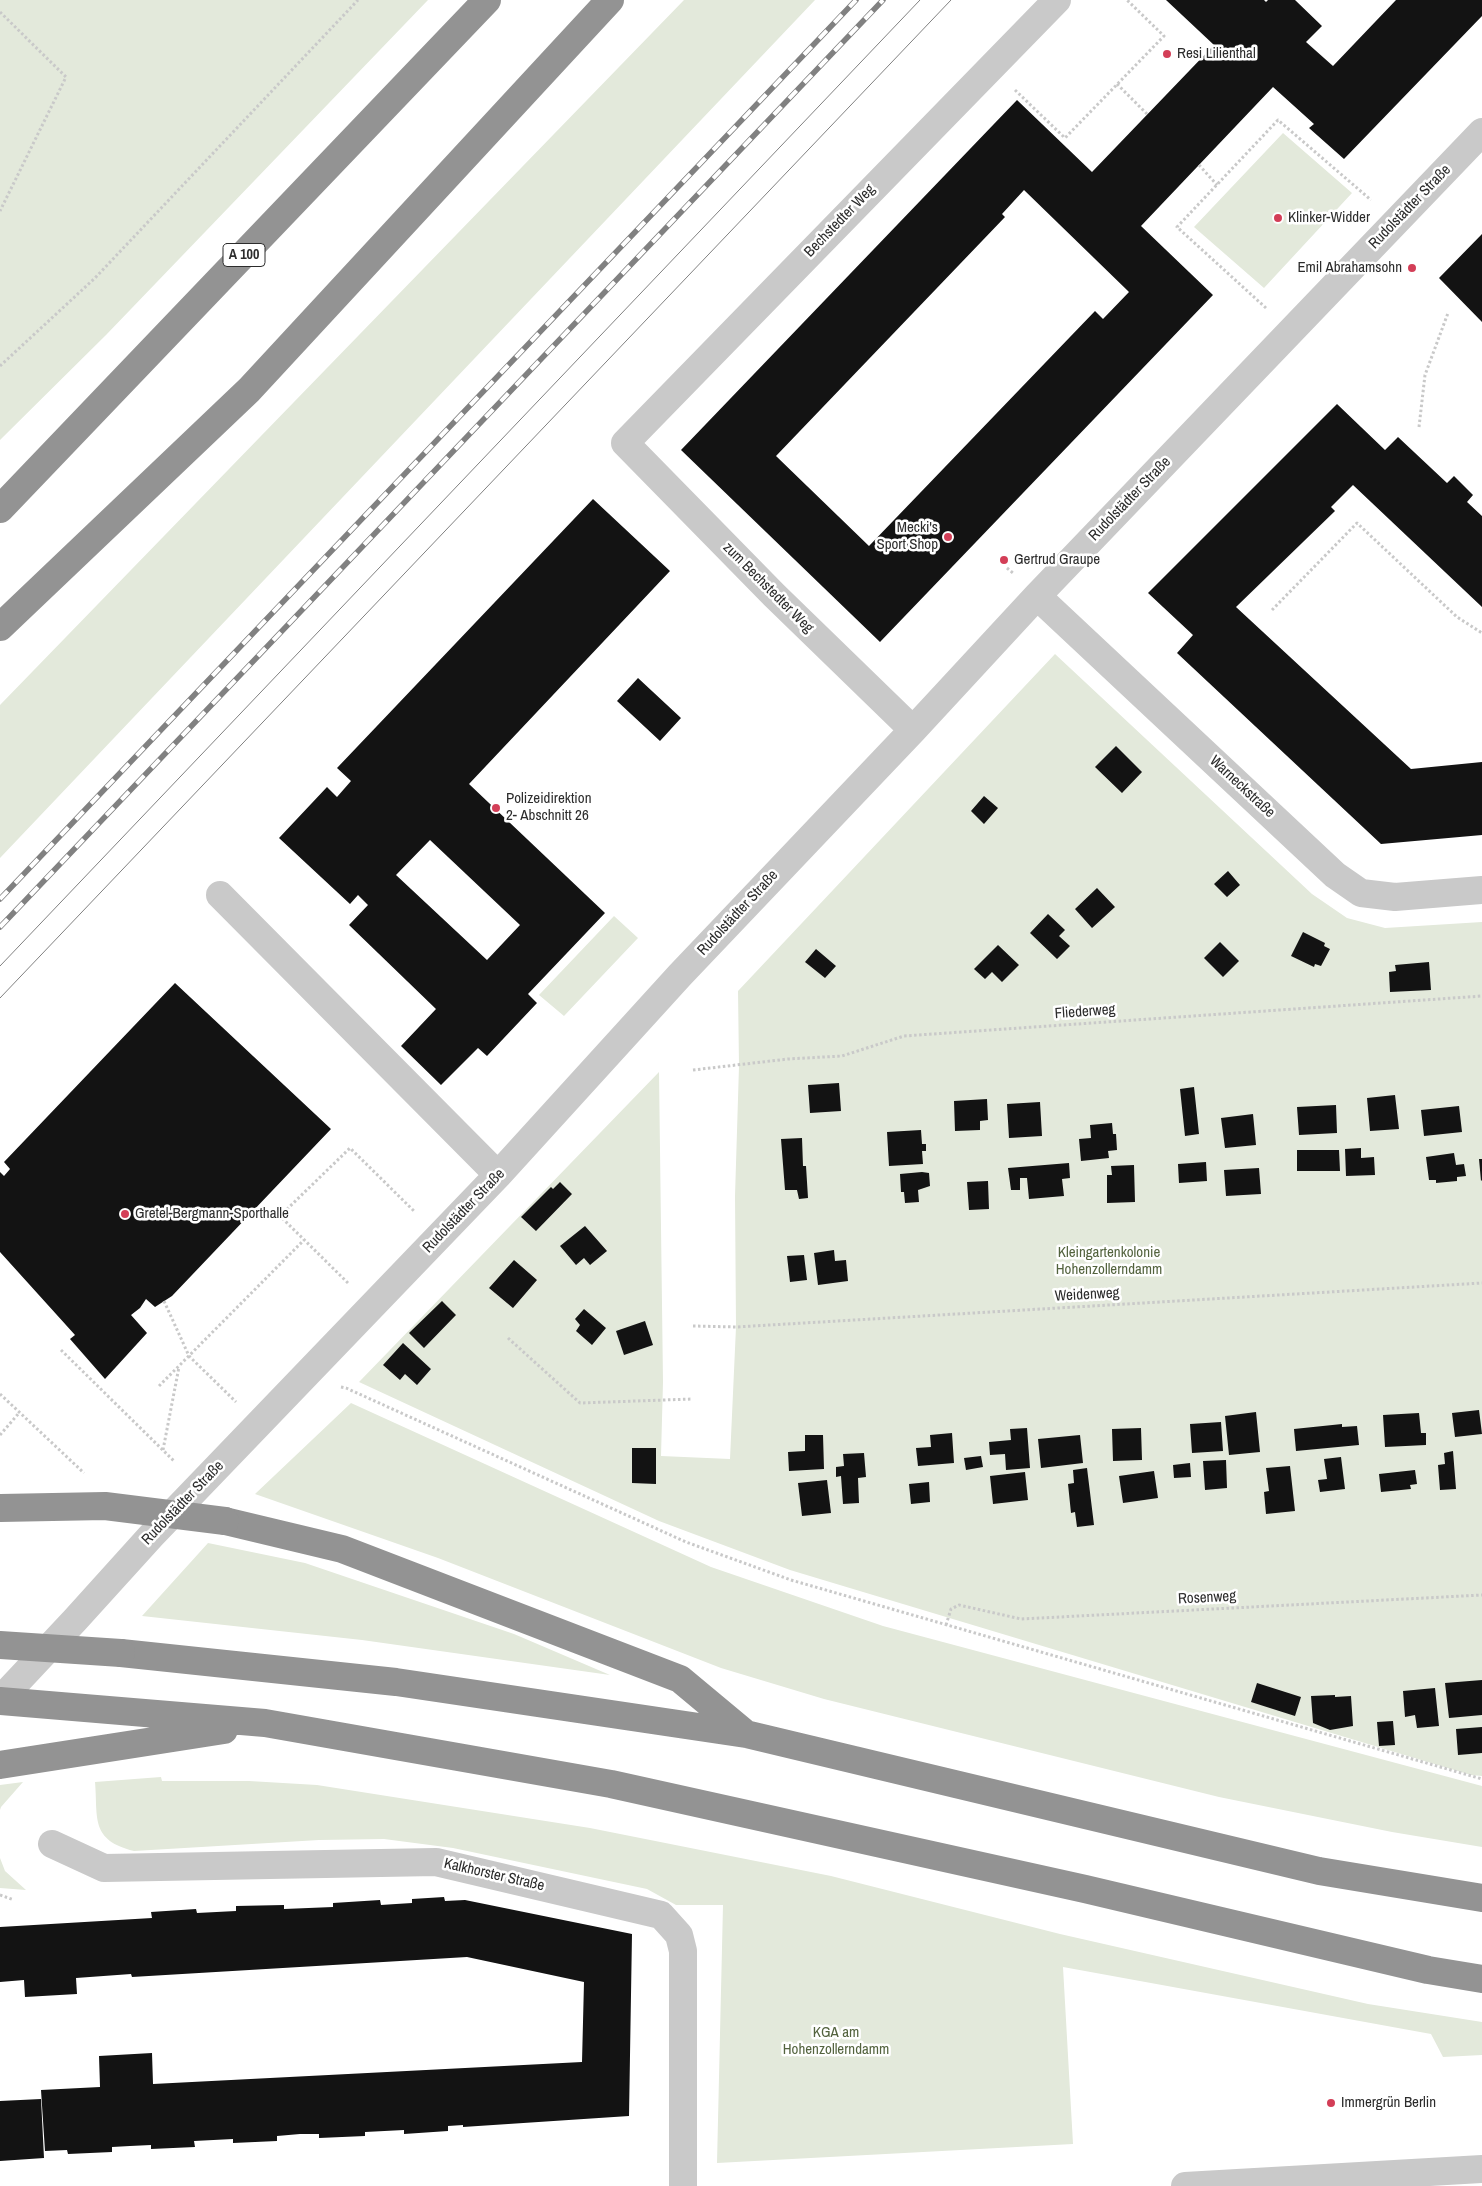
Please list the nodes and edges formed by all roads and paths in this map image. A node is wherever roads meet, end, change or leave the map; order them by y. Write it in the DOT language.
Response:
graph roads {
  1 [pos="358,0"];
  2 [pos="487,0"];
  3 [pos="610,0"];
  4 [pos="1057,0"];
  5 [pos="1126,0"];
  6 [pos="0,12"];
  7 [pos="992,67"];
  8 [pos="1117,84"];
  9 [pos="1147,114"];
  10 [pos="1482,132"];
  11 [pos="1199,165"];
  12 [pos="1217,185"];
  13 [pos="0,210"];
  14 [pos="1396,221"];
  15 [pos="1448,313"];
  16 [pos="1292,331"];
  17 [pos="0,366"];
  18 [pos="1419,427"];
  19 [pos="625,443"];
  20 [pos="0,508"];
  21 [pos="1037,596"];
  22 [pos="1272,610"];
  23 [pos="0,627"];
  24 [pos="1482,633"];
  25 [pos="913,730"];
  26 [pos="1482,890"];
  27 [pos="220,895"];
  28 [pos="1482,996"];
  29 [pos="693,1070"];
  30 [pos="498,1175"];
  31 [pos="414,1211"];
  32 [pos="304,1240"];
  33 [pos="349,1284"];
  34 [pos="1482,1284"];
  35 [pos="164,1301"];
  36 [pos="693,1326"];
  37 [pos="508,1338"];
  38 [pos="62,1350"];
  39 [pos="188,1356"];
  40 [pos="179,1366"];
  41 [pos="159,1386"];
  42 [pos="346,1388"];
  43 [pos="0,1394"];
  44 [pos="692,1399"];
  45 [pos="236,1403"];
  46 [pos="19,1413"];
  47 [pos="0,1435"];
  48 [pos="163,1450"];
  49 [pos="175,1462"];
  50 [pos="90,1479"];
  51 [pos="0,1508"];
  52 [pos="1482,1595"];
  53 [pos="946,1625"];
  54 [pos="0,1645"];
  55 [pos="0,1700"];
  56 [pos="265,1723"];
  57 [pos="746,1734"];
  58 [pos="0,1765"];
  59 [pos="1482,1779"];
  60 [pos="52,1844"];
  61 [pos="0,1896"];
  62 [pos="1482,1898"];
  63 [pos="14,1900"];
  64 [pos="1482,1979"];
  65 [pos="1482,2169"];
  66 [pos="683,2186"];
  67 [pos="1185,2186"];
  1 -- 17 [label="path"];
  2 -- 20 [label="highway, A 100"];
  3 -- 23 [label="highway"];
  4 -- 7 [label="street, Bechstedter Weg"];
  5 -- 8 [label="path"];
  6 -- 13 [label="path"];
  7 -- 8 [label="path"];
  7 -- 19 [label="street, Bechstedter Weg"];
  8 -- 9 [label="path"];
  10 -- 14 [label="street, Rudolstädter Straße"];
  11 -- 12 [label="path"];
  12 -- 14 [label="path"];
  12 -- 16 [label="path"];
  14 -- 16 [label="street, Rudolstädter Straße"];
  15 -- 18 [label="path"];
  16 -- 21 [label="street, Rudolstädter Straße"];
  19 -- 25 [label="street, zum Bechstedter Weg"];
  21 -- 25 [label="street, Rudolstädter Straße"];
  21 -- 26 [label="street, Warneckstraße"];
  22 -- 24 [label="path"];
  25 -- 30 [label="street, Rudolstädter Straße"];
  27 -- 30 [label="street"];
  28 -- 29 [label="path, Fliederweg"];
  30 -- 55 [label="street, Rudolstädter Straße"];
  31 -- 32 [label="path"];
  32 -- 33 [label="path"];
  32 -- 39 [label="path"];
  34 -- 36 [label="path, Weidenweg"];
  35 -- 39 [label="path"];
  37 -- 44 [label="path"];
  38 -- 48 [label="path"];
  39 -- 40 [label="path"];
  39 -- 45 [label="path"];
  40 -- 41 [label="path"];
  40 -- 48 [label="path"];
  42 -- 53 [label="path"];
  43 -- 46 [label="path"];
  46 -- 47 [label="path"];
  46 -- 50 [label="path"];
  48 -- 49 [label="path"];
  51 -- 57 [label="highway, bridge"];
  52 -- 53 [label="path, Rosenweg"];
  53 -- 59 [label="path"];
  54 -- 57 [label="highway, bridge"];
  55 -- 56 [label="highway"];
  56 -- 58 [label="highway"];
  56 -- 64 [label="highway"];
  57 -- 62 [label="highway"];
  60 -- 66 [label="street, Kalkhorster Straße"];
  61 -- 63 [label="path"];
  65 -- 67 [label="street"];
}
